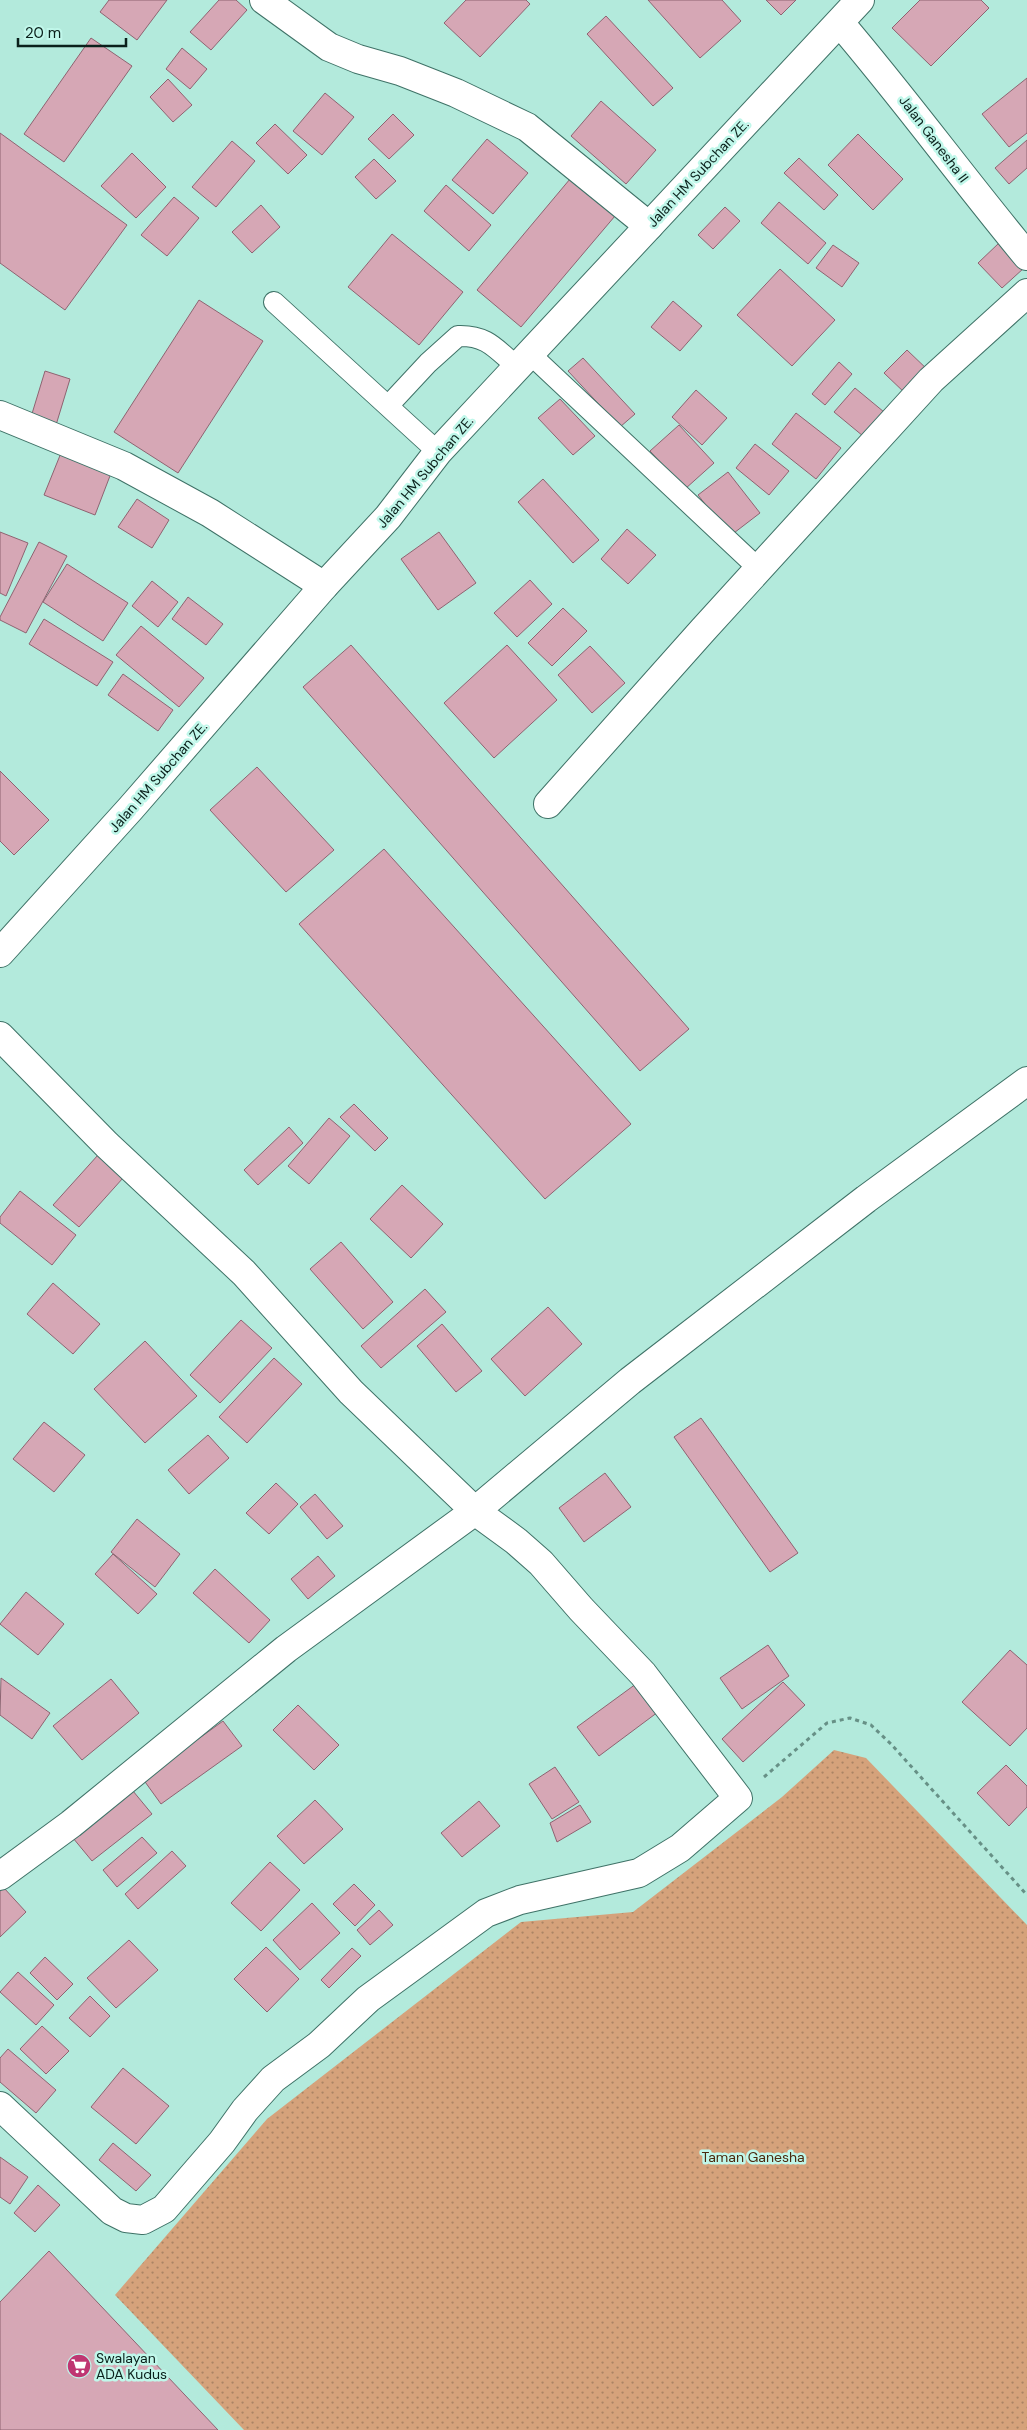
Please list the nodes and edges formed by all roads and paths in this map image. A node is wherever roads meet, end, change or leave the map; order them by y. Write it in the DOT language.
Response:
graph roads {
  1 [pos="264,0"];
  2 [pos="860,0"];
  3 [pos="840,23"];
  4 [pos="649,226"];
  5 [pos="1027,256"];
  6 [pos="1027,293"];
  7 [pos="274,302"];
  8 [pos="523,360"];
  9 [pos="388,406"];
  10 [pos="0,415"];
  11 [pos="438,452"];
  12 [pos="759,569"];
  13 [pos="324,586"];
  14 [pos="548,804"];
  15 [pos="0,953"];
  16 [pos="0,1036"];
  17 [pos="1027,1080"];
  18 [pos="475,1511"];
  19 [pos="738,1798"];
  20 [pos="0,1876"];
  21 [pos="1027,1895"];
  22 [pos="0,2106"];
  1 -- 4 [label="street"];
  2 -- 3 [label="street, Jalan HM Subchan ZE."];
  3 -- 4 [label="street, Jalan HM Subchan ZE."];
  3 -- 5 [label="street, Jalan Ganesha II"];
  4 -- 8 [label="street, Jalan HM Subchan ZE."];
  6 -- 12 [label="street"];
  7 -- 9 [label="lane"];
  8 -- 9 [label="lane"];
  8 -- 11 [label="street, Jalan HM Subchan ZE."];
  8 -- 12 [label="lane"];
  9 -- 11 [label="lane"];
  10 -- 13 [label="street"];
  11 -- 13 [label="street, Jalan HM Subchan ZE."];
  12 -- 14 [label="street"];
  13 -- 15 [label="street, Jalan HM Subchan ZE."];
  16 -- 18 [label="street"];
  17 -- 18 [label="street"];
  18 -- 19 [label="street"];
  18 -- 20 [label="street"];
  19 -- 21 [label="path"];
  19 -- 22 [label="street"];
}
